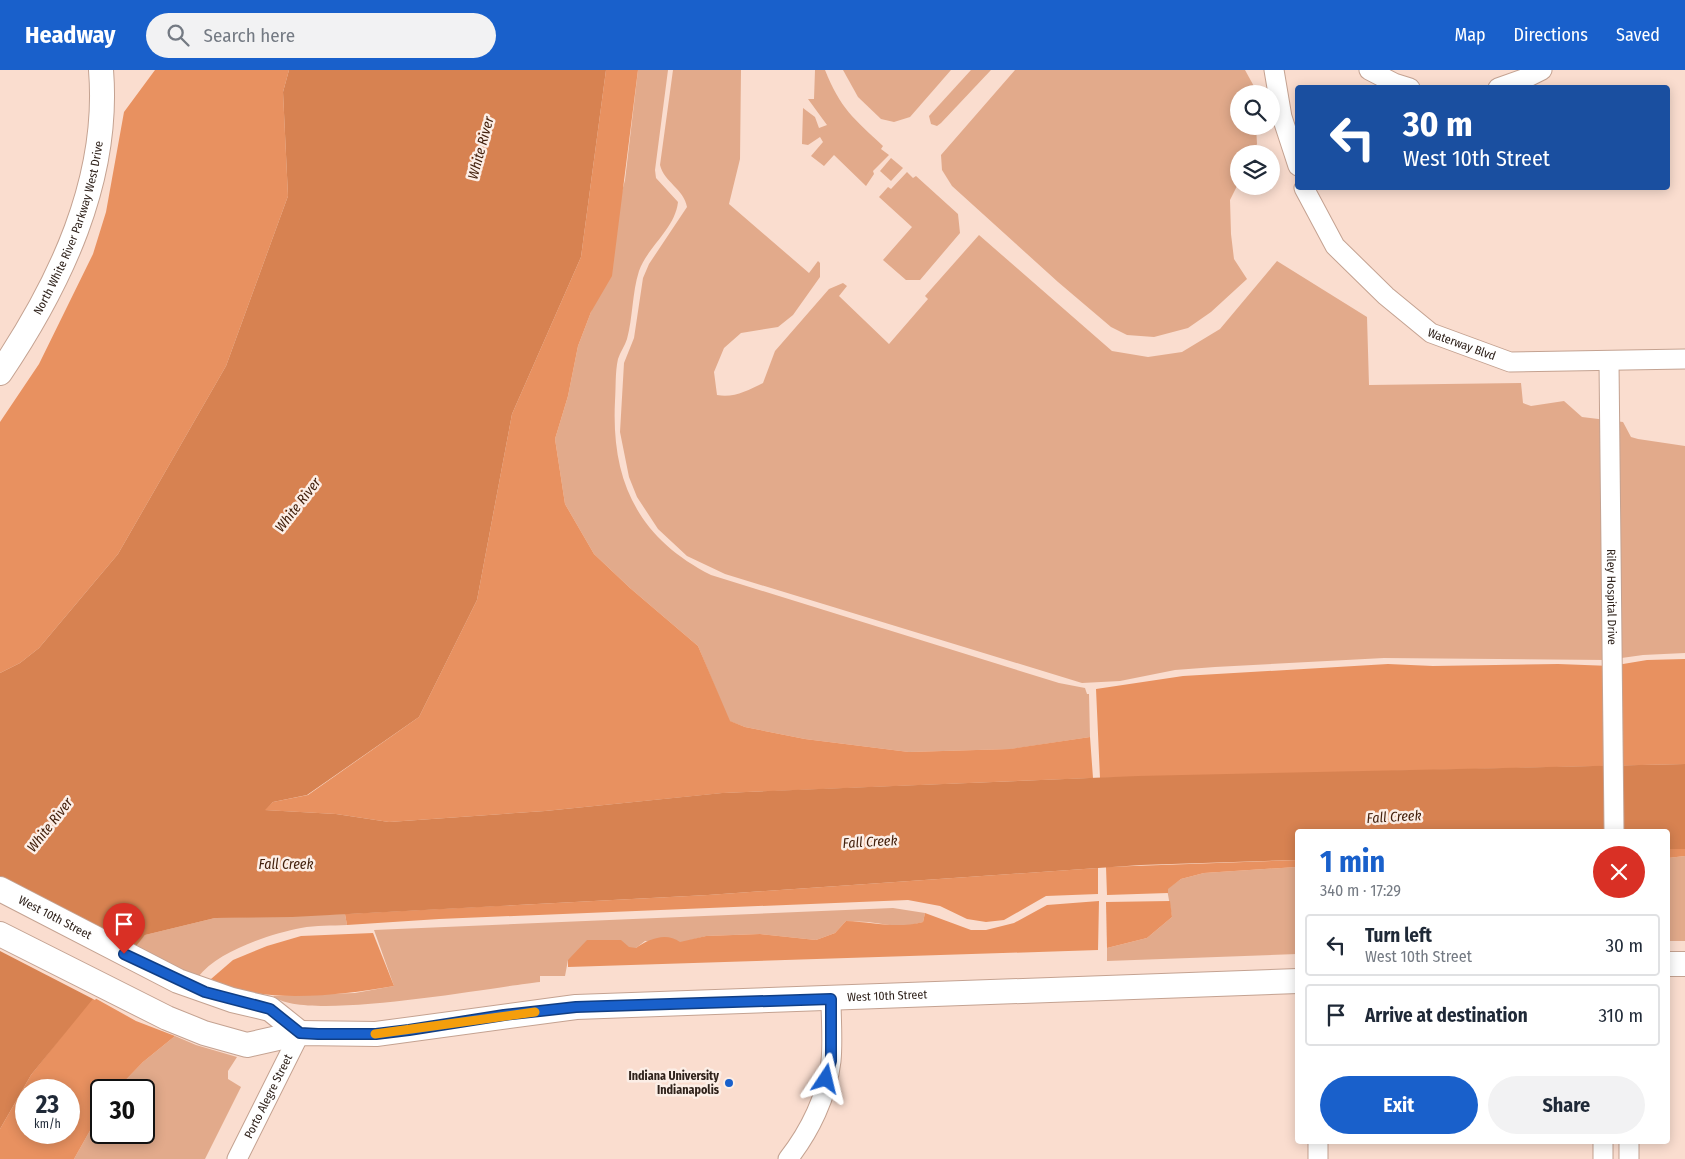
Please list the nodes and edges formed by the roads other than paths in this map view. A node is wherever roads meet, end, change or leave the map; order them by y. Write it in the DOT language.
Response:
graph roads {
  1 [pos="101,70"];
  2 [pos="1274,70"];
  3 [pos="1369,70"];
  4 [pos="1542,70"];
  5 [pos="1400,85"];
  6 [pos="1506,85"];
  7 [pos="1295,157"];
  8 [pos="1305,190"];
  9 [pos="1685,359"];
  10 [pos="1609,362"];
  11 [pos="0,372"];
  12 [pos="1614,829"];
  13 [pos="0,889"];
  14 [pos="0,934"];
  15 [pos="1670,964"];
  16 [pos="1685,964"];
  17 [pos="1295,981"];
  18 [pos="831,999"];
  19 [pos="300,1033"];
  20 [pos="1318,1144"];
  21 [pos="1603,1144"];
  22 [pos="1629,1144"];
  23 [pos="237,1159"];
  24 [pos="788,1159"];
  25 [pos="1318,1159"];
  26 [pos="1603,1159"];
  27 [pos="1629,1159"];
  1 -- 11 [label="main road, North White River Parkway West Drive"];
  2 -- 7 [label="street"];
  3 -- 5 [label="street"];
  4 -- 6 [label="street"];
  8 -- 10 [label="street, Waterway Blvd"];
  9 -- 10 [label="street, Waterway Blvd"];
  10 -- 12 [label="street, Riley Hospital Drive"];
  13 -- 19 [label="main road, West 10th Street"];
  14 -- 19 [label="main road, West 10th Street"];
  15 -- 16 [label="main road"];
  17 -- 18 [label="main road, West 10th Street"];
  18 -- 19 [label="main road, West 10th Street"];
  18 -- 24 [label="street"];
  19 -- 23 [label="street, Porto Alegre Street"];
  20 -- 25 [label="street"];
  21 -- 26 [label="street"];
  22 -- 27 [label="street"];
}
